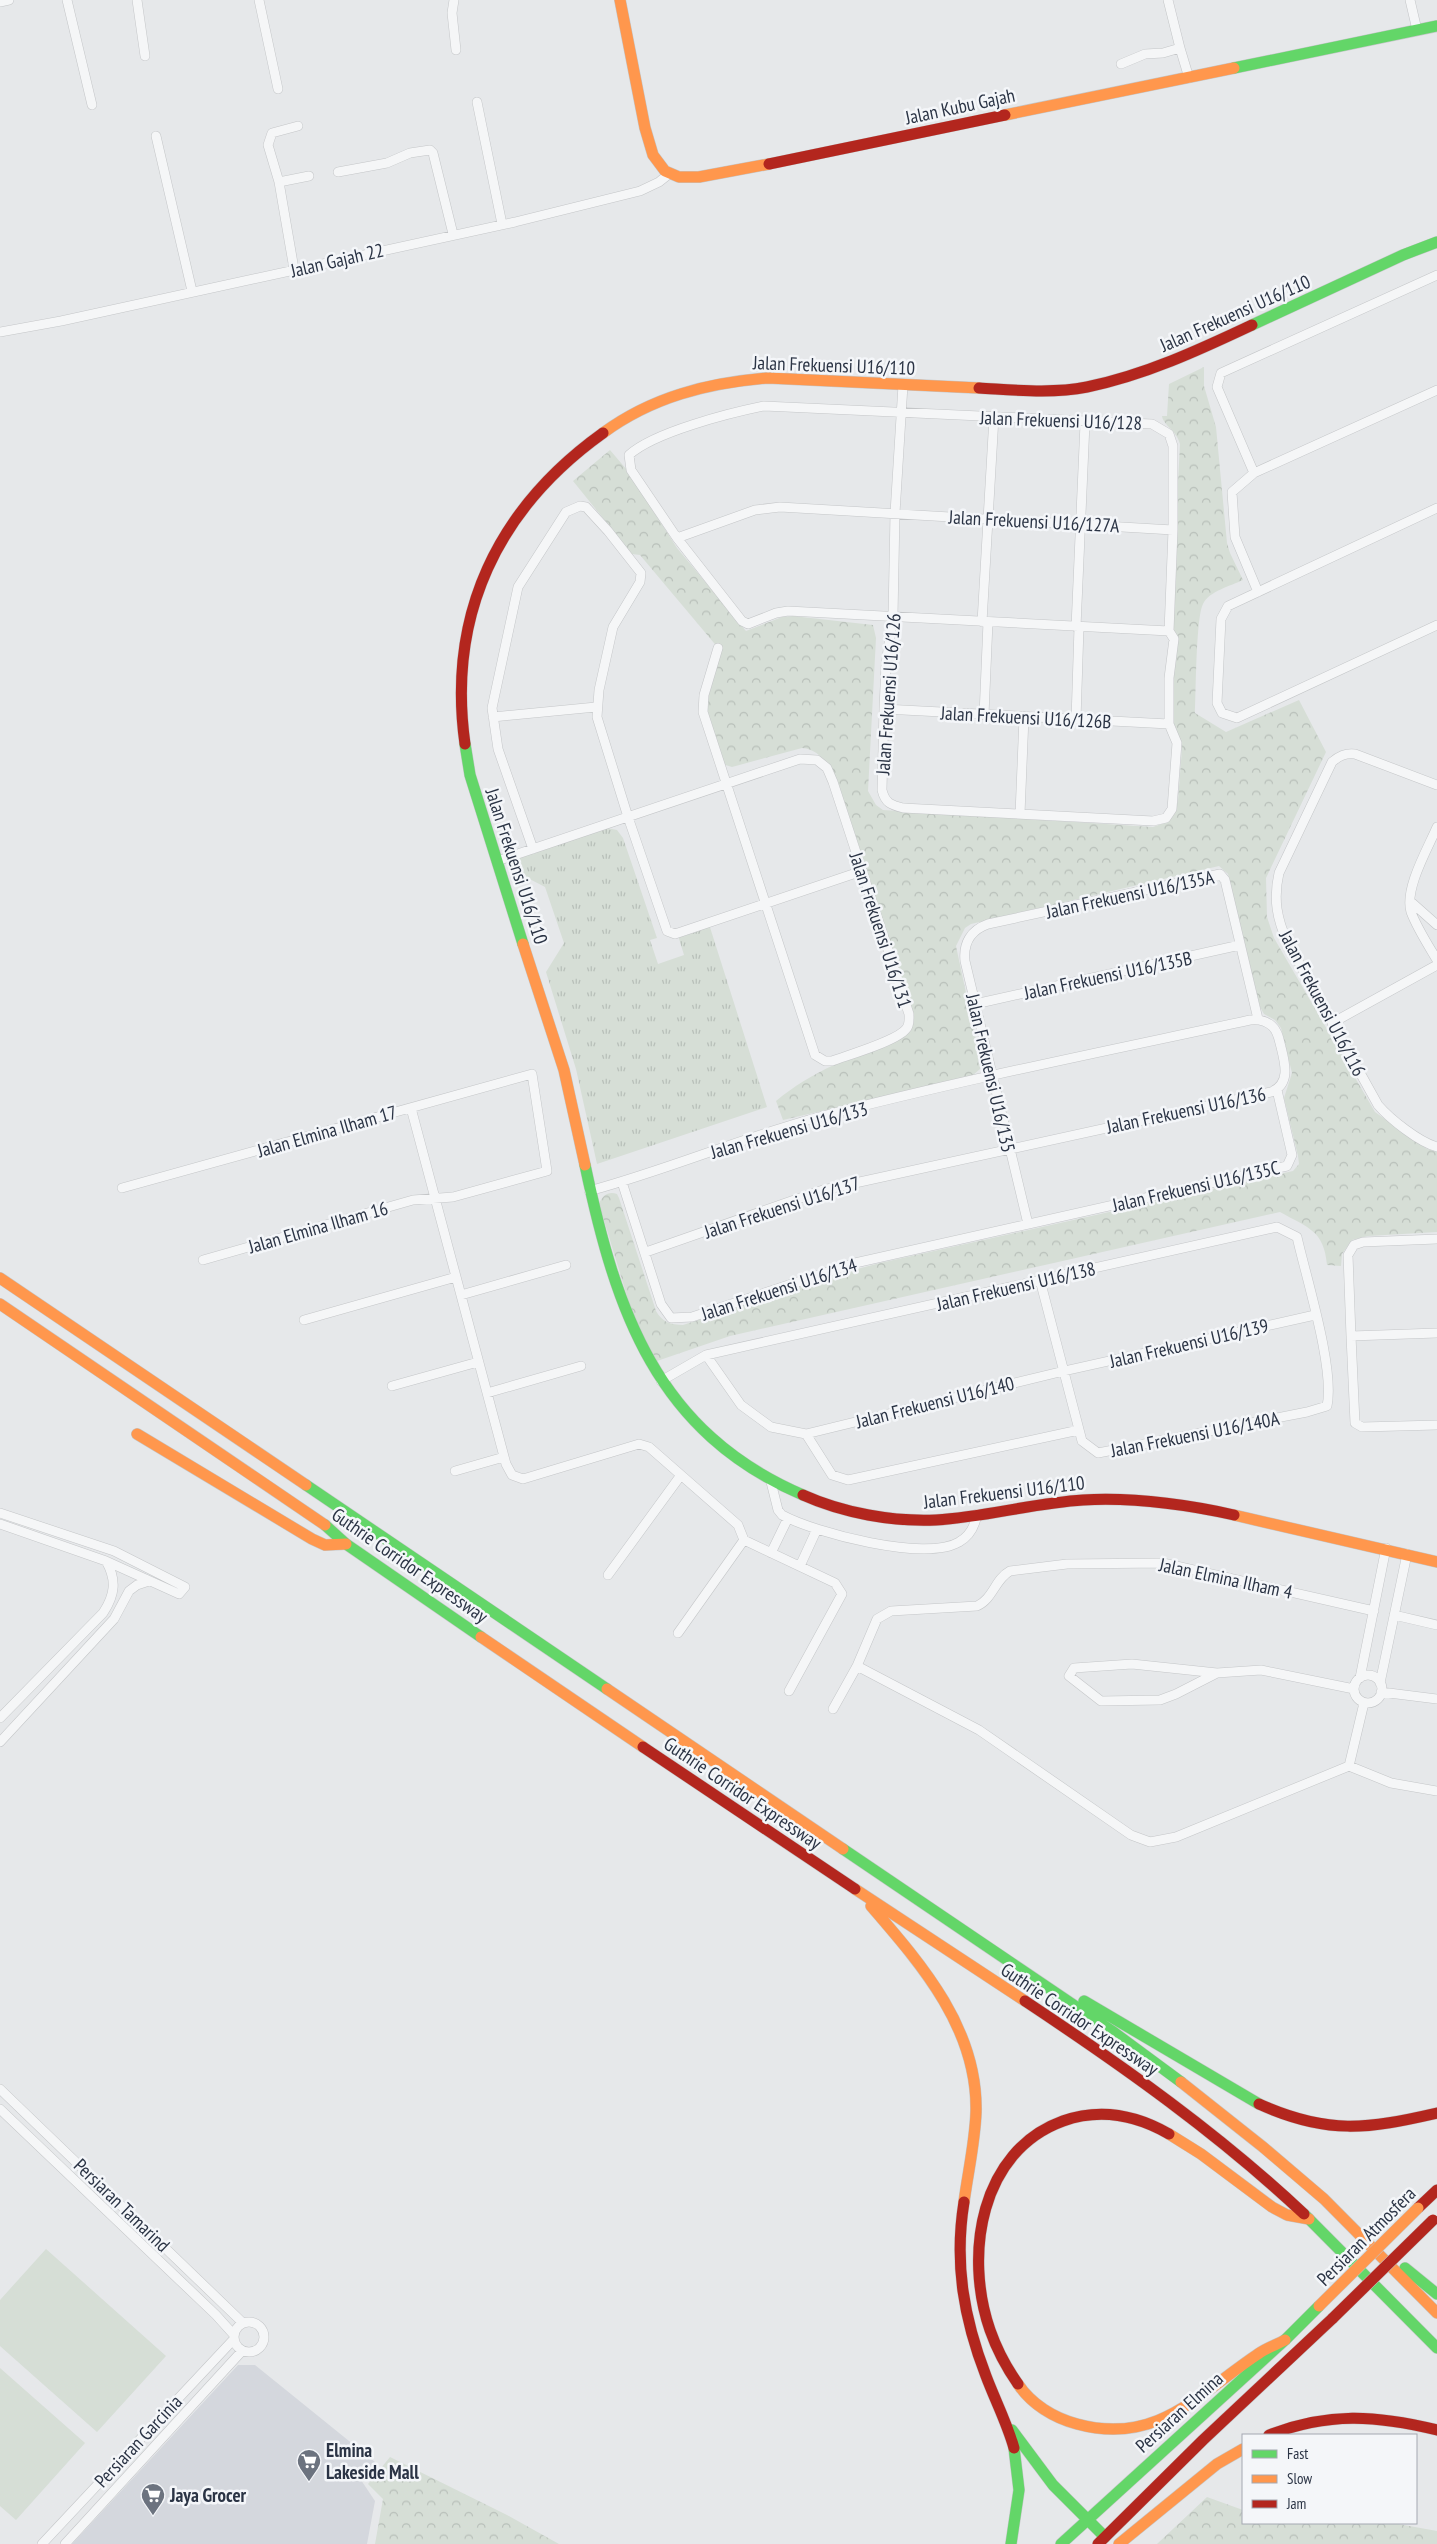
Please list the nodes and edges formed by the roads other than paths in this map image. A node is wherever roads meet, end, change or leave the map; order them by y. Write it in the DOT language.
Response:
graph roads {
  1 [pos="67,0"];
  2 [pos="136,0"];
  3 [pos="259,0"];
  4 [pos="454,0"];
  5 [pos="620,0"];
  6 [pos="1168,0"];
  7 [pos="1410,0"];
  8 [pos="1437,26"];
  9 [pos="1417,30"];
  10 [pos="1180,48"];
  11 [pos="456,50"];
  12 [pos="144,56"];
  13 [pos="1121,64"];
  14 [pos="1189,78"];
  15 [pos="278,89"];
  16 [pos="477,102"];
  17 [pos="92,105"];
  18 [pos="298,126"];
  19 [pos="156,136"];
  20 [pos="338,172"];
  21 [pos="669,174"];
  22 [pos="309,176"];
  23 [pos="279,182"];
  24 [pos="502,224"];
  25 [pos="453,234"];
  26 [pos="1437,242"];
  27 [pos="294,269"];
  28 [pos="1437,275"];
  29 [pos="192,292"];
  30 [pos="0,332"];
  31 [pos="903,384"];
  32 [pos="1437,390"];
  33 [pos="902,413"];
  34 [pos="994,418"];
  35 [pos="1085,423"];
  36 [pos="1254,473"];
  37 [pos="1437,508"];
  38 [pos="895,513"];
  39 [pos="988,519"];
  40 [pos="1081,526"];
  41 [pos="1173,530"];
  42 [pos="676,538"];
  43 [pos="1258,592"];
  44 [pos="893,616"];
  45 [pos="985,622"];
  46 [pos="1437,625"];
  47 [pos="1077,627"];
  48 [pos="1169,631"];
  49 [pos="718,648"];
  50 [pos="596,707"];
  51 [pos="884,709"];
  52 [pos="984,715"];
  53 [pos="493,717"];
  54 [pos="1024,717"];
  55 [pos="1076,720"];
  56 [pos="1169,724"];
  57 [pos="726,785"];
  58 [pos="1437,785"];
  59 [pos="1020,814"];
  60 [pos="628,817"];
  61 [pos="1437,827"];
  62 [pos="533,849"];
  63 [pos="496,861"];
  64 [pos="862,871"];
  65 [pos="1410,901"];
  66 [pos="765,903"];
  67 [pos="1437,925"];
  68 [pos="980,927"];
  69 [pos="1240,945"];
  70 [pos="1437,960"];
  71 [pos="1437,964"];
  72 [pos="975,1004"];
  73 [pos="1258,1019"];
  74 [pos="1332,1023"];
  75 [pos="991,1077"];
  76 [pos="1276,1090"];
  77 [pos="411,1108"];
  78 [pos="1437,1147"];
  79 [pos="1009,1148"];
  80 [pos="547,1171"];
  81 [pos="622,1182"];
  82 [pos="122,1188"];
  83 [pos="589,1191"];
  84 [pos="435,1198"];
  85 [pos="1028,1224"];
  86 [pos="1437,1240"];
  87 [pos="646,1252"];
  88 [pos="203,1260"];
  89 [pos="566,1265"];
  90 [pos="456,1277"];
  91 [pos="0,1278"];
  92 [pos="1040,1280"];
  93 [pos="460,1295"];
  94 [pos="0,1304"];
  95 [pos="1315,1315"];
  96 [pos="304,1320"];
  97 [pos="1437,1333"];
  98 [pos="1351,1336"];
  99 [pos="706,1355"];
  100 [pos="478,1362"];
  101 [pos="580,1366"];
  102 [pos="1064,1371"];
  103 [pos="661,1382"];
  104 [pos="392,1386"];
  105 [pos="487,1393"];
  106 [pos="1437,1426"];
  107 [pos="1079,1430"];
  108 [pos="137,1434"];
  109 [pos="806,1434"];
  110 [pos="504,1457"];
  111 [pos="456,1471"];
  112 [pos="681,1475"];
  113 [pos="772,1482"];
  114 [pos="0,1513"];
  115 [pos="977,1514"];
  116 [pos="788,1518"];
  117 [pos="0,1524"];
  118 [pos="816,1529"];
  119 [pos="744,1540"];
  120 [pos="346,1544"];
  121 [pos="1386,1548"];
  122 [pos="771,1552"];
  123 [pos="1407,1554"];
  124 [pos="106,1561"];
  125 [pos="1437,1562"];
  126 [pos="800,1566"];
  127 [pos="608,1575"];
  128 [pos="150,1581"];
  129 [pos="1374,1611"];
  130 [pos="1394,1615"];
  131 [pos="1437,1625"];
  132 [pos="678,1633"];
  133 [pos="857,1666"];
  134 [pos="44,1673"];
  135 [pos="1216,1673"];
  136 [pos="1360,1678"];
  137 [pos="56,1683"];
  138 [pos="1380,1688"];
  139 [pos="1354,1689"];
  140 [pos="789,1691"];
  141 [pos="1437,1699"];
  142 [pos="1364,1703"];
  143 [pos="833,1709"];
  144 [pos="0,1718"];
  145 [pos="0,1742"];
  146 [pos="1349,1766"];
  147 [pos="1437,1791"];
  148 [pos="858,1891"];
  149 [pos="947,1920"];
  150 [pos="0,2089"];
  151 [pos="0,2109"];
  152 [pos="1437,2113"];
  153 [pos="1437,2190"];
  154 [pos="1435,2218"];
  155 [pos="1309,2219"];
  156 [pos="1353,2227"];
  157 [pos="1437,2294"];
  158 [pos="1319,2306"];
  159 [pos="1437,2313"];
  160 [pos="1333,2318"];
  161 [pos="243,2323"];
  162 [pos="234,2337"];
  163 [pos="1285,2340"];
  164 [pos="1437,2348"];
  165 [pos="242,2351"];
  166 [pos="1007,2423"];
  167 [pos="1437,2430"];
  168 [pos="1271,2434"];
  169 [pos="1242,2450"];
  170 [pos="1087,2518"];
  171 [pos="1101,2540"];
  172 [pos="42,2544"];
  173 [pos="65,2544"];
  174 [pos="1011,2544"];
  175 [pos="1061,2544"];
  176 [pos="1119,2544"];
  1 -- 17 [label="street"];
  2 -- 12 [label="street"];
  3 -- 15 [label="street"];
  4 -- 11 [label="street"];
  5 -- 21 [label="main road"];
  6 -- 10 [label="street"];
  7 -- 9 [label="street"];
  8 -- 9 [label="main road, Jalan Kubu Gajah"];
  9 -- 14 [label="main road, Jalan Kubu Gajah"];
  10 -- 13 [label="street"];
  10 -- 14 [label="street"];
  14 -- 21 [label="main road, Jalan Kubu Gajah"];
  16 -- 24 [label="street"];
  18 -- 23 [label="street"];
  19 -- 29 [label="street"];
  20 -- 25 [label="street"];
  21 -- 24 [label="street, Jalan Gajah 22"];
  22 -- 23 [label="street"];
  23 -- 27 [label="street"];
  24 -- 25 [label="street, Jalan Gajah 22"];
  25 -- 27 [label="street, Jalan Gajah 22"];
  26 -- 31 [label="main road, Jalan Frekuensi U16/110"];
  27 -- 29 [label="street, Jalan Gajah 22"];
  28 -- 36 [label="street"];
  29 -- 30 [label="street, Jalan Gajah 22"];
  31 -- 33 [label="street, Jalan Frekuensi U16/126"];
  31 -- 63 [label="main road, Jalan Frekuensi U16/110"];
  32 -- 36 [label="street"];
  33 -- 34 [label="street, Jalan Frekuensi U16/128"];
  33 -- 38 [label="street, Jalan Frekuensi U16/126"];
  33 -- 42 [label="street, Jalan Frekuensi U16/128"];
  34 -- 35 [label="street, Jalan Frekuensi U16/128"];
  34 -- 39 [label="street"];
  35 -- 40 [label="street"];
  35 -- 41 [label="street, Jalan Frekuensi U16/128"];
  36 -- 43 [label="street"];
  37 -- 43 [label="street"];
  38 -- 39 [label="street, Jalan Frekuensi U16/127A"];
  38 -- 42 [label="street, Jalan Frekuensi U16/127A"];
  38 -- 44 [label="street, Jalan Frekuensi U16/126"];
  39 -- 40 [label="street, Jalan Frekuensi U16/127A"];
  39 -- 45 [label="street"];
  40 -- 41 [label="street, Jalan Frekuensi U16/127A"];
  40 -- 47 [label="street"];
  41 -- 48 [label="street, Jalan Frekuensi U16/128"];
  42 -- 44 [label="street"];
  43 -- 46 [label="street"];
  44 -- 45 [label="street"];
  44 -- 51 [label="street, Jalan Frekuensi U16/126"];
  45 -- 47 [label="street"];
  45 -- 52 [label="street"];
  47 -- 48 [label="street"];
  47 -- 55 [label="street"];
  48 -- 56 [label="street, Jalan Frekuensi U16/128"];
  49 -- 57 [label="street"];
  50 -- 53 [label="street"];
  50 -- 53 [label="street"];
  50 -- 60 [label="street"];
  51 -- 52 [label="street, Jalan Frekuensi U16/126B"];
  51 -- 59 [label="street, Jalan Frekuensi U16/126"];
  52 -- 54 [label="street, Jalan Frekuensi U16/126B"];
  53 -- 62 [label="street"];
  54 -- 55 [label="street, Jalan Frekuensi U16/126B"];
  54 -- 59 [label="street"];
  55 -- 56 [label="street, Jalan Frekuensi U16/126B"];
  56 -- 59 [label="street, Jalan Frekuensi U16/126"];
  57 -- 60 [label="street, Jalan Frekuensi U16/131"];
  57 -- 64 [label="street, Jalan Frekuensi U16/131"];
  57 -- 66 [label="street, Jalan Frekuensi U16/131"];
  58 -- 74 [label="street, Jalan Frekuensi U16/116"];
  60 -- 62 [label="street, Jalan Frekuensi U16/131"];
  60 -- 66 [label="street"];
  61 -- 65 [label="street"];
  62 -- 63 [label="street, Jalan Frekuensi U16/131"];
  63 -- 83 [label="main road, Jalan Frekuensi U16/110"];
  64 -- 66 [label="street"];
  64 -- 66 [label="street, Jalan Frekuensi U16/131"];
  65 -- 67 [label="street"];
  65 -- 70 [label="street"];
  68 -- 69 [label="street, Jalan Frekuensi U16/135A"];
  68 -- 72 [label="street, Jalan Frekuensi U16/135"];
  69 -- 72 [label="street, Jalan Frekuensi U16/135B"];
  69 -- 73 [label="street, Jalan Frekuensi U16/135A"];
  71 -- 74 [label="street"];
  72 -- 75 [label="street, Jalan Frekuensi U16/135"];
  73 -- 75 [label="street"];
  73 -- 76 [label="street, Jalan Frekuensi U16/136"];
  74 -- 78 [label="street, Jalan Frekuensi U16/116"];
  75 -- 79 [label="street, Jalan Frekuensi U16/135"];
  75 -- 81 [label="street, Jalan Frekuensi U16/133"];
  76 -- 79 [label="street, Jalan Frekuensi U16/136"];
  76 -- 85 [label="street, Jalan Frekuensi U16/135C"];
  77 -- 80 [label="street, Jalan Elmina Ilham 17"];
  77 -- 82 [label="street, Jalan Elmina Ilham 17"];
  77 -- 84 [label="street"];
  79 -- 85 [label="street, Jalan Frekuensi U16/135"];
  79 -- 87 [label="street, Jalan Frekuensi U16/137"];
  80 -- 84 [label="street, Jalan Elmina Ilham 16"];
  81 -- 83 [label="street, Jalan Frekuensi U16/133"];
  81 -- 87 [label="street, Jalan Frekuensi U16/134"];
  83 -- 103 [label="main road, Jalan Frekuensi U16/110"];
  84 -- 88 [label="street, Jalan Elmina Ilham 16"];
  84 -- 90 [label="street"];
  85 -- 87 [label="street, Jalan Frekuensi U16/134"];
  86 -- 98 [label="street"];
  89 -- 93 [label="street"];
  90 -- 93 [label="street"];
  90 -- 96 [label="street"];
  91 -- 149 [label="main road, Guthrie Corridor Expressway"];
  92 -- 95 [label="street, Jalan Frekuensi U16/138"];
  92 -- 99 [label="street, Jalan Frekuensi U16/138"];
  92 -- 102 [label="street, Jalan Frekuensi U16/140A"];
  93 -- 100 [label="street"];
  94 -- 120 [label="main road, Guthrie Corridor Expressway"];
  95 -- 102 [label="street, Jalan Frekuensi U16/139"];
  95 -- 107 [label="street, Jalan Frekuensi U16/140A"];
  97 -- 98 [label="street"];
  98 -- 106 [label="street"];
  99 -- 103 [label="street, Jalan Frekuensi U16/138"];
  99 -- 109 [label="street"];
  100 -- 104 [label="street"];
  100 -- 105 [label="street"];
  101 -- 105 [label="street"];
  102 -- 107 [label="street, Jalan Frekuensi U16/140A"];
  102 -- 109 [label="street, Jalan Frekuensi U16/140"];
  103 -- 113 [label="main road, Jalan Frekuensi U16/110"];
  105 -- 110 [label="street"];
  107 -- 109 [label="street"];
  108 -- 120 [label="main road"];
  110 -- 111 [label="street"];
  110 -- 112 [label="street"];
  112 -- 119 [label="street"];
  112 -- 127 [label="street"];
  113 -- 115 [label="main road, Jalan Frekuensi U16/110"];
  113 -- 116 [label="street"];
  114 -- 128 [label="street"];
  115 -- 118 [label="street"];
  115 -- 121 [label="main road, Jalan Frekuensi U16/110"];
  116 -- 118 [label="street"];
  116 -- 122 [label="street"];
  117 -- 124 [label="street"];
  118 -- 126 [label="street"];
  119 -- 122 [label="street"];
  119 -- 132 [label="street"];
  120 -- 148 [label="main road, Guthrie Corridor Expressway"];
  121 -- 123 [label="main road, Jalan Frekuensi U16/110"];
  121 -- 129 [label="street"];
  122 -- 126 [label="street"];
  123 -- 125 [label="main road, Jalan Frekuensi U16/110"];
  123 -- 130 [label="street"];
  124 -- 128 [label="street"];
  124 -- 134 [label="street"];
  126 -- 140 [label="street"];
  128 -- 137 [label="street"];
  129 -- 133 [label="street, Jalan Elmina Ilham 4"];
  129 -- 136 [label="street"];
  130 -- 131 [label="street"];
  130 -- 138 [label="street"];
  133 -- 143 [label="street, Jalan Elmina Ilham 4"];
  133 -- 146 [label="street"];
  134 -- 137 [label="street"];
  134 -- 144 [label="street"];
  135 -- 135 [label="street"];
  135 -- 139 [label="street"];
  136 -- 138 [label="street"];
  136 -- 139 [label="street"];
  137 -- 145 [label="street"];
  138 -- 141 [label="street"];
  138 -- 142 [label="street"];
  139 -- 142 [label="street"];
  142 -- 146 [label="street"];
  146 -- 147 [label="street"];
  148 -- 155 [label="main road, Guthrie Corridor Expressway"];
  148 -- 166 [label="main road"];
  149 -- 152 [label="main road"];
  149 -- 156 [label="main road, Guthrie Corridor Expressway"];
  150 -- 161 [label="street, Persiaran Tamarind"];
  151 -- 162 [label="street, Persiaran Tamarind"];
  153 -- 158 [label="main road, Persiaran Atmosfera, bridge"];
  154 -- 160 [label="main road, Persiaran Atmosfera, bridge"];
  155 -- 163 [label="main road"];
  155 -- 164 [label="main road, Guthrie Corridor Expressway"];
  156 -- 157 [label="main road"];
  156 -- 159 [label="main road, Guthrie Corridor Expressway"];
  158 -- 163 [label="main road, Persiaran Elmina"];
  160 -- 171 [label="main road, Persiaran Elmina"];
  161 -- 162 [label="street"];
  161 -- 165 [label="street"];
  162 -- 165 [label="street"];
  162 -- 172 [label="street, Persiaran Garcinia"];
  163 -- 170 [label="main road, Persiaran Elmina"];
  165 -- 173 [label="street, Persiaran Garcinia"];
  166 -- 170 [label="main road"];
  166 -- 174 [label="main road"];
  167 -- 168 [label="main road"];
  169 -- 176 [label="main road"];
  170 -- 171 [label="main road"];
  170 -- 175 [label="main road, Persiaran Elmina"];
}
